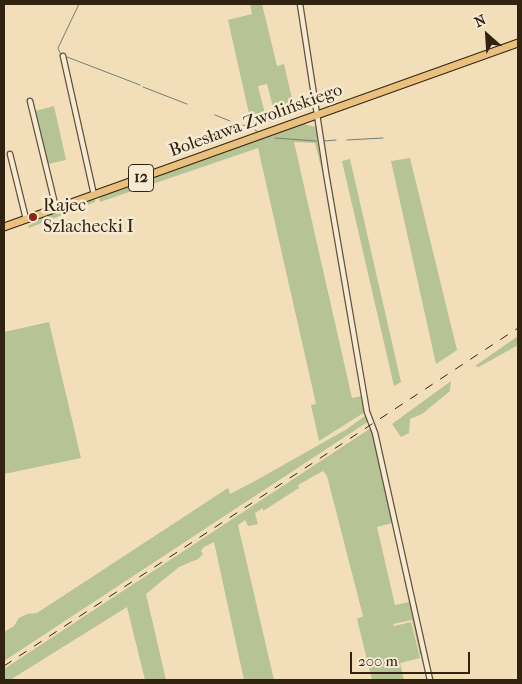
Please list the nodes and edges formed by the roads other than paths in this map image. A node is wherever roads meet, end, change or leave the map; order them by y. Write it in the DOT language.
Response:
graph roads {
  1 [pos="300,4"];
  2 [pos="518,43"];
  3 [pos="63,56"];
  4 [pos="30,101"];
  5 [pos="317,116"];
  6 [pos="10,154"];
  7 [pos="94,195"];
  8 [pos="56,208"];
  9 [pos="26,219"];
  10 [pos="4,227"];
  11 [pos="430,680"];
  1 -- 5 [label="street"];
  2 -- 5 [label="main road, Bolesława Zwolińskiego / 12"];
  3 -- 7 [label="street"];
  4 -- 8 [label="street"];
  5 -- 7 [label="main road, Bolesława Zwolińskiego / 12"];
  5 -- 11 [label="street"];
  6 -- 9 [label="street"];
  7 -- 8 [label="main road, Bolesława Zwolińskiego / 12"];
  8 -- 9 [label="main road, Bolesława Zwolińskiego / 12"];
  9 -- 10 [label="main road, Bolesława Zwolińskiego / 12"];
}
